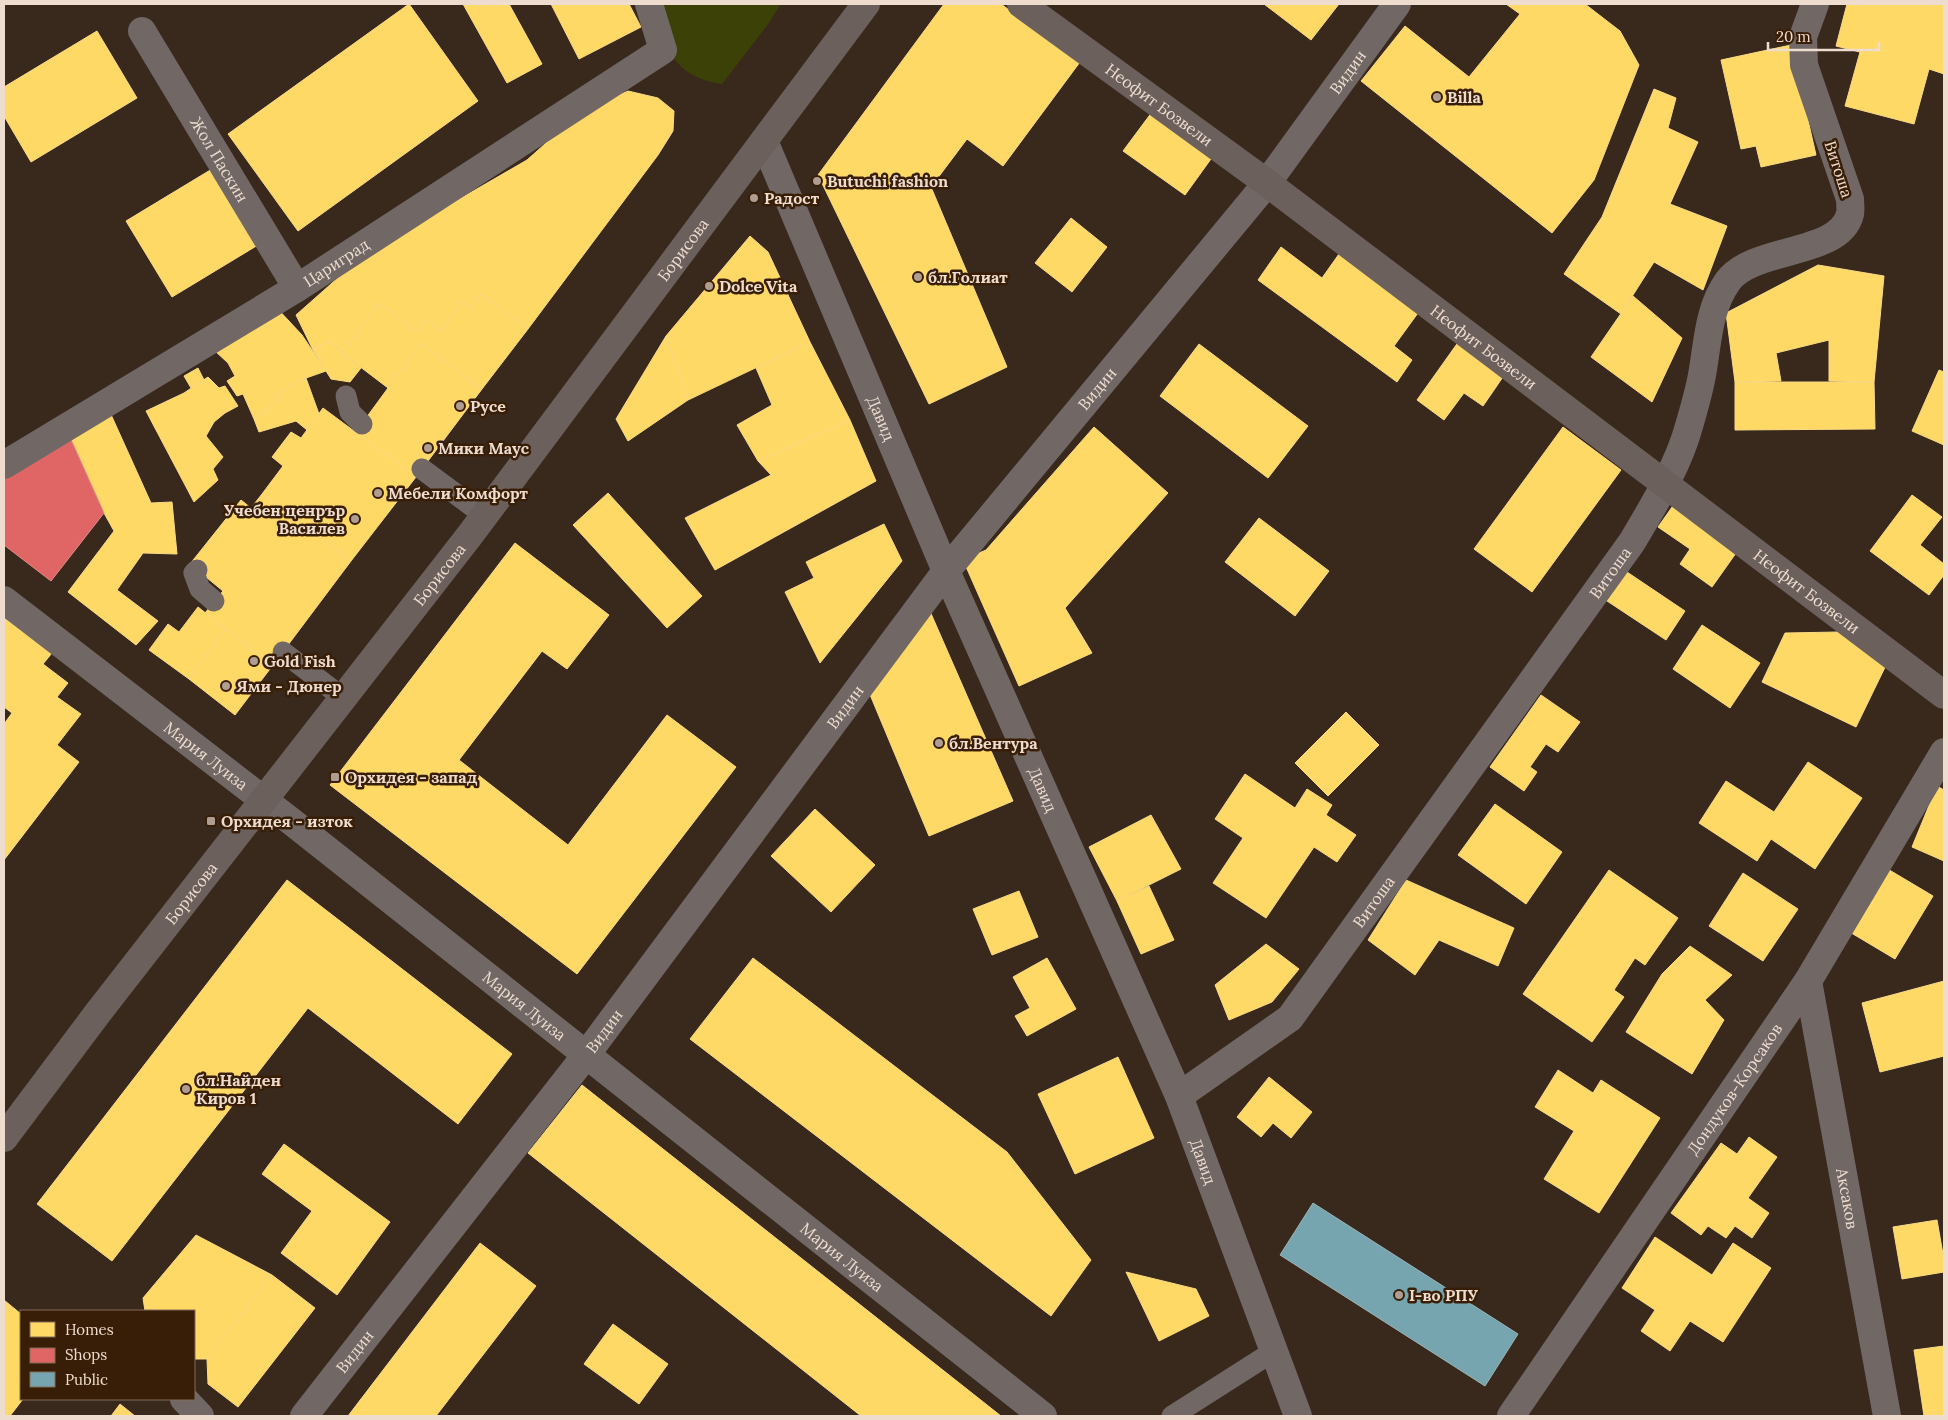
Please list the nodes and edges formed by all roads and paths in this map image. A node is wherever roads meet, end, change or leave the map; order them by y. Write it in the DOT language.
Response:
graph roads {
  1 [pos="649,4"];
  2 [pos="866,4"];
  3 [pos="1021,4"];
  4 [pos="1397,4"];
  5 [pos="1816,4"];
  6 [pos="142,31"];
  7 [pos="764,142"];
  8 [pos="1266,183"];
  9 [pos="297,288"];
  10 [pos="346,396"];
  11 [pos="362,424"];
  12 [pos="4,465"];
  13 [pos="422,469"];
  14 [pos="1665,485"];
  15 [pos="484,515"];
  16 [pos="197,570"];
  17 [pos="946,571"];
  18 [pos="4,600"];
  19 [pos="214,601"];
  20 [pos="283,652"];
  21 [pos="1944,695"];
  22 [pos="342,697"];
  23 [pos="1944,752"];
  24 [pos="264,800"];
  25 [pos="1808,981"];
  26 [pos="586,1055"];
  27 [pos="1179,1096"];
  28 [pos="4,1138"];
  29 [pos="1274,1351"];
  30 [pos="185,1400"];
  31 [pos="200,1416"];
  32 [pos="304,1416"];
  33 [pos="1043,1416"];
  34 [pos="1172,1416"];
  35 [pos="1298,1416"];
  36 [pos="1511,1416"];
  37 [pos="1887,1416"];
  1 -- 9 [label="street, Цариград"];
  2 -- 7 [label="main road, Борисова"];
  3 -- 8 [label="main road, Неофит Бозвели"];
  4 -- 8 [label="street, Видин"];
  5 -- 14 [label="street, Витоша"];
  6 -- 9 [label="street, Жол Паскин"];
  7 -- 15 [label="main road, Борисова"];
  7 -- 17 [label="street, Давид"];
  8 -- 14 [label="main road, Неофит Бозвели"];
  8 -- 17 [label="street, Видин"];
  9 -- 12 [label="street, Цариград"];
  10 -- 11 [label="lane"];
  13 -- 15 [label="lane"];
  14 -- 21 [label="main road, Неофит Бозвели"];
  14 -- 27 [label="street, Витоша"];
  15 -- 22 [label="main road, Борисова"];
  16 -- 19 [label="lane"];
  17 -- 26 [label="street, Видин"];
  17 -- 27 [label="street, Давид"];
  18 -- 24 [label="street, Мария Луиза"];
  20 -- 22 [label="lane"];
  22 -- 24 [label="main road, Борисова"];
  23 -- 25 [label="street, Дондуков-Корсаков"];
  24 -- 26 [label="street, Мария Луиза"];
  24 -- 28 [label="main road, Борисова"];
  25 -- 36 [label="street, Дондуков-Корсаков"];
  25 -- 37 [label="street, Аксаков"];
  26 -- 32 [label="street, Видин"];
  26 -- 33 [label="street, Мария Луиза"];
  27 -- 29 [label="street, Давид"];
  29 -- 34 [label="lane"];
  29 -- 35 [label="street, Давид"];
  30 -- 31 [label="street"];
}
